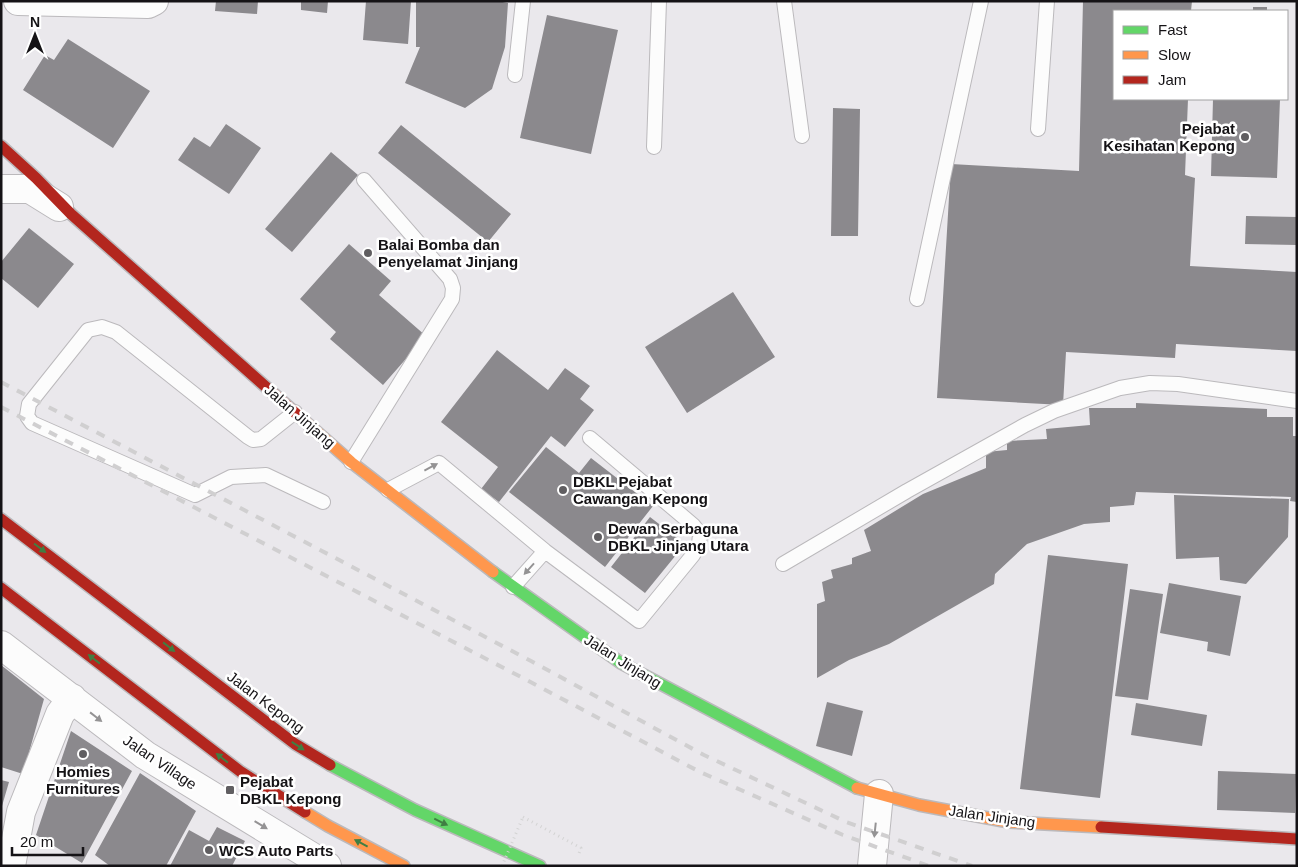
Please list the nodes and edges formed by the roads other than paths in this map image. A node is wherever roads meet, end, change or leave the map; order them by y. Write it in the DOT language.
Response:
graph roads {
  1 [pos="154,1"];
  2 [pos="523,1"];
  3 [pos="658,1"];
  4 [pos="784,1"];
  5 [pos="980,1"];
  6 [pos="1047,1"];
  7 [pos="32,2"];
  8 [pos="515,74"];
  9 [pos="1038,129"];
  10 [pos="802,136"];
  11 [pos="1,146"];
  12 [pos="654,147"];
  13 [pos="364,180"];
  14 [pos="1,189"];
  15 [pos="71,214"];
  16 [pos="917,299"];
  17 [pos="1297,401"];
  18 [pos="295,412"];
  19 [pos="590,438"];
  20 [pos="352,462"];
  21 [pos="388,490"];
  22 [pos="323,502"];
  23 [pos="1,518"];
  24 [pos="545,551"];
  25 [pos="783,564"];
  26 [pos="513,587"];
  27 [pos="1,588"];
  28 [pos="1,645"];
  29 [pos="72,698"];
  30 [pos="879,794"];
  31 [pos="1297,839"];
  32 [pos="10,866"];
  33 [pos="327,866"];
  34 [pos="404,866"];
  35 [pos="540,866"];
  36 [pos="872,866"];
  1 -- 7 [label="street"];
  2 -- 8 [label="lane"];
  3 -- 12 [label="lane"];
  4 -- 10 [label="lane"];
  5 -- 16 [label="lane"];
  6 -- 9 [label="lane"];
  11 -- 15 [label="street, Jalan Jinjang"];
  13 -- 20 [label="lane"];
  14 -- 15 [label="street, Jalan Jinjang"];
  15 -- 18 [label="street, Jalan Jinjang"];
  17 -- 25 [label="lane"];
  18 -- 20 [label="street, Jalan Jinjang"];
  18 -- 22 [label="lane"];
  19 -- 24 [label="lane"];
  20 -- 21 [label="street, Jalan Jinjang"];
  21 -- 24 [label="lane, one-way"];
  21 -- 26 [label="street, Jalan Jinjang"];
  23 -- 35 [label="street, Jalan Kepong, one-way"];
  24 -- 26 [label="lane, one-way"];
  26 -- 30 [label="street, Jalan Jinjang"];
  34 -- 27 [label="street, one-way"];
  28 -- 29 [label="street, Jalan Village"];
  29 -- 32 [label="street"];
  29 -- 33 [label="street, Jalan Village, one-way"];
  30 -- 31 [label="street, Jalan Jinjang"];
  30 -- 36 [label="street, one-way"];
}
